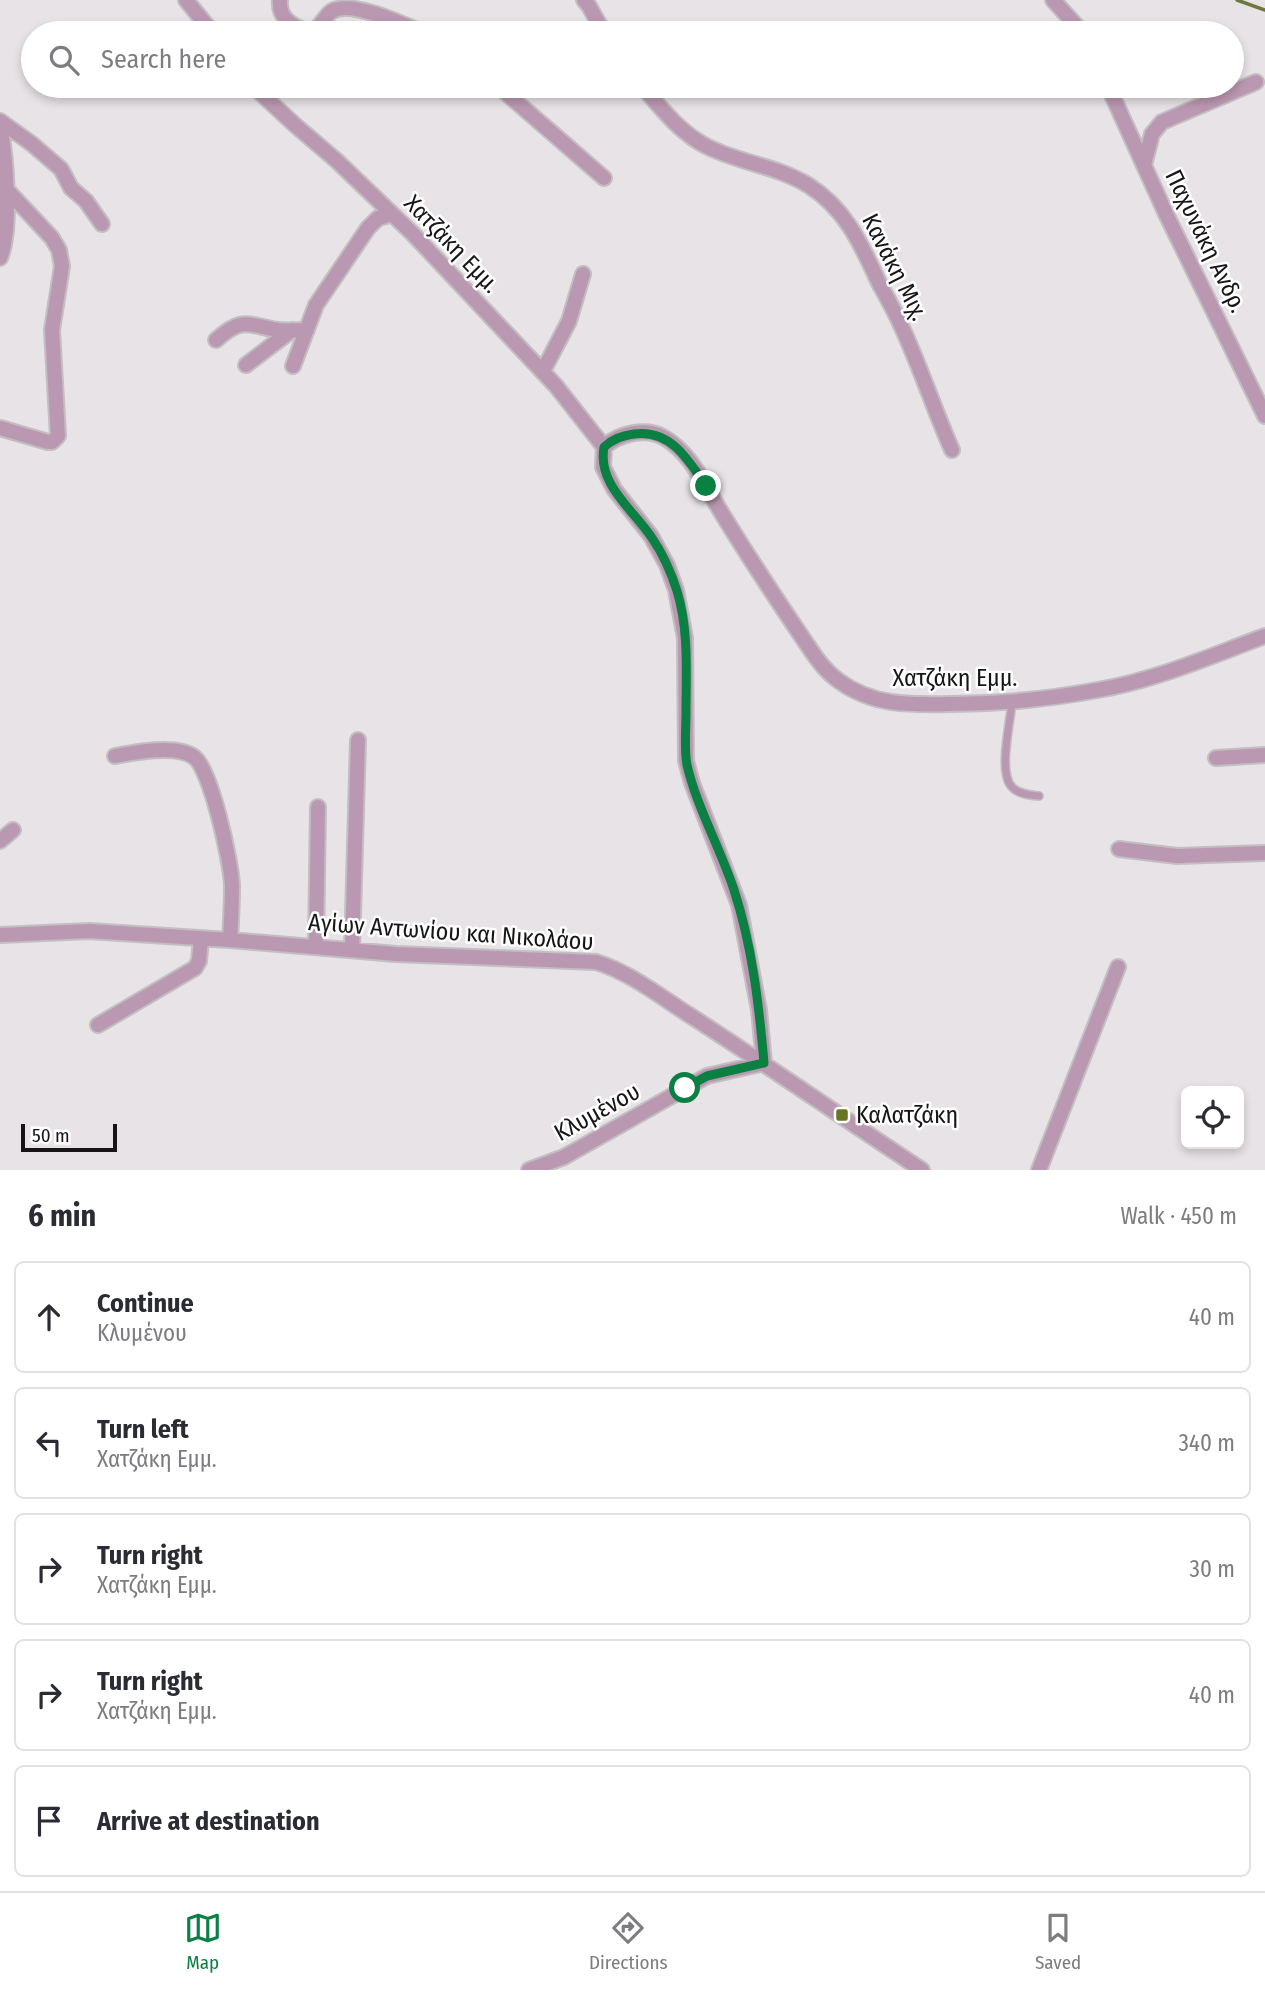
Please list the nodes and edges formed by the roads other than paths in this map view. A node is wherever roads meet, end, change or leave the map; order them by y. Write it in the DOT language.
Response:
graph roads {
  1 [pos="186,0"];
  2 [pos="280,0"];
  3 [pos="584,0"];
  4 [pos="1053,0"];
  5 [pos="340,4"];
  6 [pos="203,21"];
  7 [pos="290,21"];
  8 [pos="323,21"];
  9 [pos="389,21"];
  10 [pos="597,21"];
  11 [pos="1072,21"];
  12 [pos="1256,82"];
  13 [pos="1244,87"];
  14 [pos="266,98"];
  15 [pos="512,98"];
  16 [pos="654,98"];
  17 [pos="1113,98"];
  18 [pos="1218,98"];
  19 [pos="0,123"];
  20 [pos="1144,165"];
  21 [pos="604,178"];
  22 [pos="6,189"];
  23 [pos="392,214"];
  24 [pos="102,223"];
  25 [pos="0,258"];
  26 [pos="583,274"];
  27 [pos="299,330"];
  28 [pos="216,340"];
  29 [pos="246,365"];
  30 [pos="293,366"];
  31 [pos="543,371"];
  32 [pos="1265,416"];
  33 [pos="0,428"];
  34 [pos="604,447"];
  35 [pos="952,450"];
  36 [pos="1265,636"];
  37 [pos="1012,703"];
  38 [pos="358,740"];
  39 [pos="1265,755"];
  40 [pos="115,756"];
  41 [pos="1216,758"];
  42 [pos="1039,796"];
  43 [pos="318,807"];
  44 [pos="13,830"];
  45 [pos="0,841"];
  46 [pos="1119,849"];
  47 [pos="1265,853"];
  48 [pos="0,935"];
  49 [pos="201,939"];
  50 [pos="230,940"];
  51 [pos="316,947"];
  52 [pos="352,950"];
  53 [pos="1118,967"];
  54 [pos="97,1025"];
  55 [pos="764,1063"];
  56 [pos="912,1167"];
  57 [pos="529,1170"];
  58 [pos="1039,1170"];
  1 -- 6 [label="street"];
  2 -- 7 [label="street"];
  3 -- 10 [label="street"];
  4 -- 11 [label="street"];
  5 -- 8 [label="street"];
  5 -- 9 [label="street"];
  12 -- 13 [label="street"];
  14 -- 23 [label="street, Χατζάκη Εμμ."];
  15 -- 21 [label="street"];
  16 -- 35 [label="street, Κανάκη Μιχ."];
  17 -- 20 [label="street, Παχυνάκη Ανδρ."];
  18 -- 20 [label="street"];
  19 -- 22 [label="street"];
  19 -- 24 [label="street"];
  20 -- 32 [label="street, Παχυνάκη Ανδρ."];
  22 -- 25 [label="street"];
  22 -- 33 [label="street"];
  23 -- 27 [label="street"];
  23 -- 31 [label="street, Χατζάκη Εμμ."];
  26 -- 31 [label="street"];
  27 -- 28 [label="street"];
  27 -- 29 [label="street"];
  27 -- 30 [label="street"];
  31 -- 34 [label="street, Χατζάκη Εμμ."];
  34 -- 37 [label="street, Χατζάκη Εμμ."];
  34 -- 55 [label="street, Χατζάκη Εμμ."];
  36 -- 37 [label="street, Χατζάκη Εμμ."];
  37 -- 42 [label="lane"];
  38 -- 52 [label="street"];
  39 -- 41 [label="street"];
  40 -- 50 [label="street"];
  43 -- 51 [label="street"];
  44 -- 45 [label="street"];
  46 -- 47 [label="street"];
  48 -- 49 [label="street, Αγίων Αντωνίου και Νικολάου"];
  49 -- 50 [label="street, Αγίων Αντωνίου και Νικολάου"];
  49 -- 54 [label="street"];
  50 -- 51 [label="street, Αγίων Αντωνίου και Νικολάου"];
  51 -- 52 [label="street, Αγίων Αντωνίου και Νικολάου"];
  52 -- 55 [label="street, Αγίων Αντωνίου και Νικολάου"];
  53 -- 58 [label="street"];
  55 -- 56 [label="street, Αγίων Αντωνίου και Νικολάου"];
  55 -- 57 [label="street, Κλυμένου"];
}
